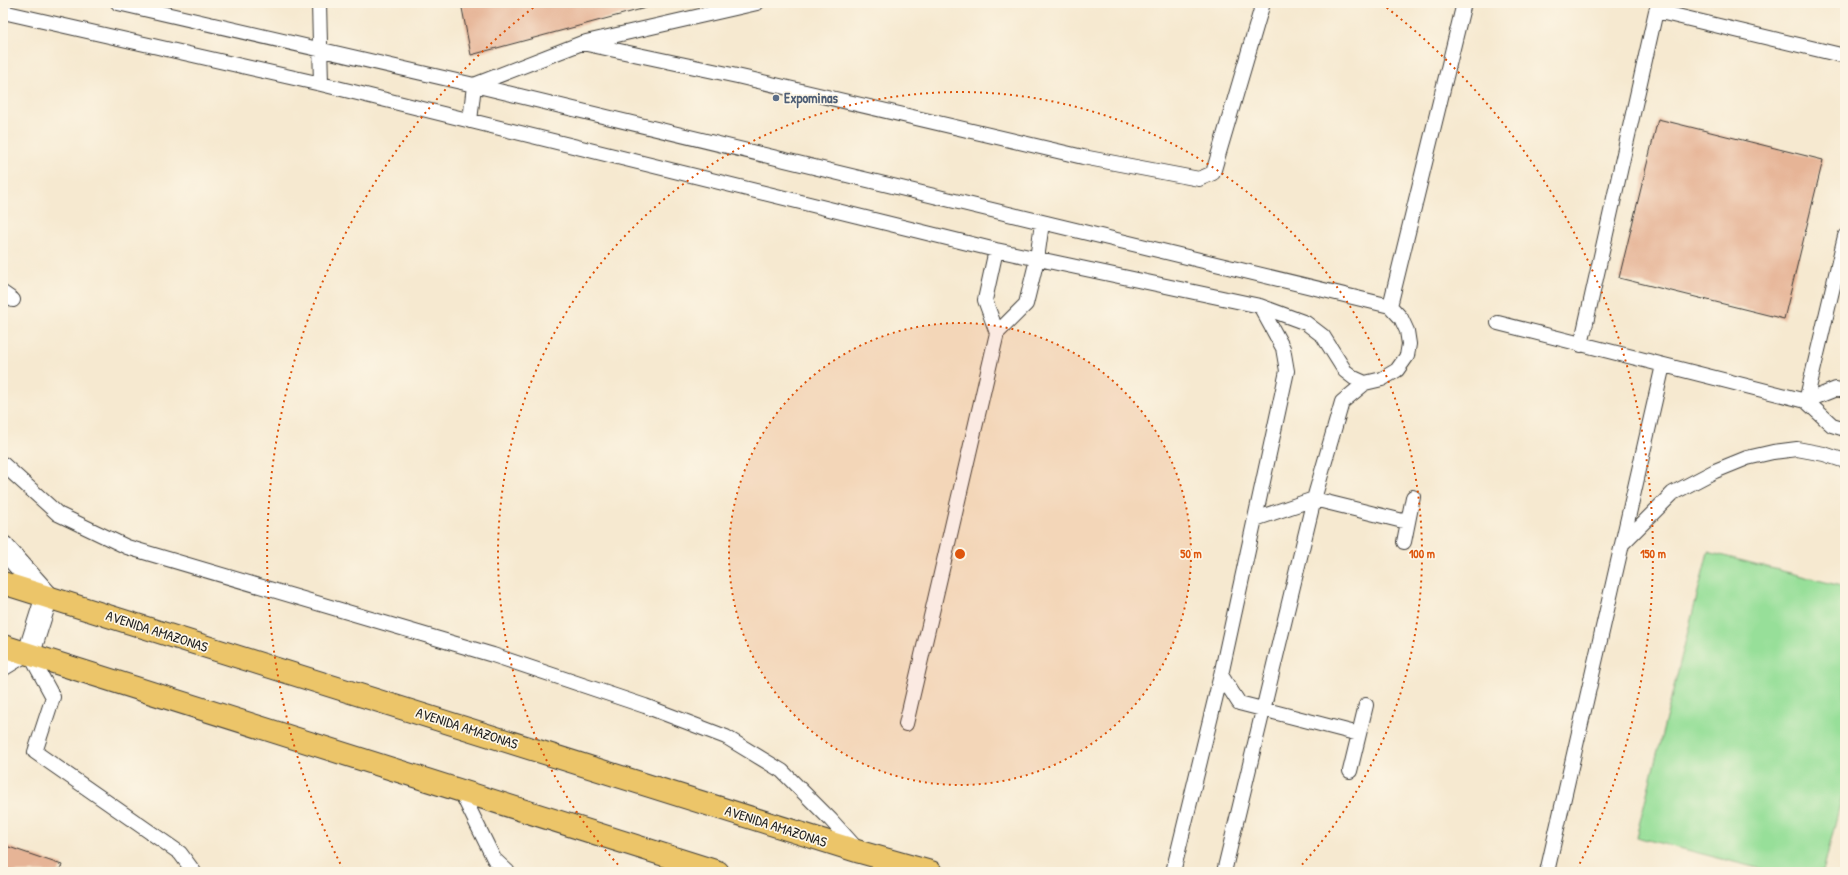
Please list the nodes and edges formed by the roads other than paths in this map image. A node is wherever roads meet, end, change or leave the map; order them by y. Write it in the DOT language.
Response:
graph roads {
  1 [pos="118,3"];
  2 [pos="319,3"];
  3 [pos="757,3"];
  4 [pos="1263,3"];
  5 [pos="1464,3"];
  6 [pos="3,12"];
  7 [pos="582,43"];
  8 [pos="321,51"];
  9 [pos="1845,56"];
  10 [pos="320,84"];
  11 [pos="474,85"];
  12 [pos="470,121"];
  13 [pos="1042,223"];
  14 [pos="1845,236"];
  15 [pos="996,250"];
  16 [pos="1036,260"];
  17 [pos="1260,306"];
  18 [pos="1390,306"];
  19 [pos="1498,324"];
  20 [pos="997,333"];
  21 [pos="1581,345"];
  22 [pos="1663,365"];
  23 [pos="1365,383"];
  24 [pos="1845,391"];
  25 [pos="1806,400"];
  26 [pos="1845,429"];
  27 [pos="1845,461"];
  28 [pos="3,464"];
  29 [pos="1413,497"];
  30 [pos="1314,499"];
  31 [pos="1255,519"];
  32 [pos="1407,522"];
  33 [pos="1404,542"];
  34 [pos="1623,543"];
  35 [pos="3,547"];
  36 [pos="3,583"];
  37 [pos="47,596"];
  38 [pos="3,646"];
  39 [pos="29,653"];
  40 [pos="3,669"];
  41 [pos="1221,675"];
  42 [pos="1366,705"];
  43 [pos="1262,711"];
  44 [pos="906,724"];
  45 [pos="1359,734"];
  46 [pos="1350,771"];
  47 [pos="460,790"];
  48 [pos="860,852"];
  49 [pos="1550,868"];
  50 [pos="194,872"];
  51 [pos="508,872"];
  52 [pos="718,872"];
  53 [pos="931,872"];
  54 [pos="1173,872"];
  55 [pos="1224,872"];
  1 -- 8 [label="lane"];
  2 -- 8 [label="lane"];
  3 -- 7 [label="lane"];
  4 -- 7 [label="lane"];
  5 -- 18 [label="lane"];
  6 -- 10 [label="lane"];
  7 -- 11 [label="lane"];
  8 -- 10 [label="lane"];
  8 -- 11 [label="lane"];
  9 -- 21 [label="lane"];
  10 -- 12 [label="lane"];
  11 -- 12 [label="lane"];
  11 -- 13 [label="lane"];
  12 -- 15 [label="lane"];
  13 -- 16 [label="lane"];
  13 -- 18 [label="lane"];
  14 -- 25 [label="lane"];
  15 -- 16 [label="lane"];
  15 -- 20 [label="lane"];
  16 -- 17 [label="lane"];
  16 -- 20 [label="lane"];
  17 -- 23 [label="lane"];
  17 -- 31 [label="lane"];
  18 -- 23 [label="lane"];
  19 -- 21 [label="lane"];
  20 -- 44 [label="lane"];
  21 -- 22 [label="lane"];
  22 -- 25 [label="lane"];
  22 -- 34 [label="lane"];
  23 -- 30 [label="lane"];
  24 -- 25 [label="lane"];
  25 -- 26 [label="lane"];
  27 -- 34 [label="lane"];
  28 -- 48 [label="lane"];
  29 -- 32 [label="lane"];
  30 -- 31 [label="lane"];
  30 -- 32 [label="lane"];
  30 -- 43 [label="lane"];
  31 -- 41 [label="lane"];
  32 -- 33 [label="lane"];
  34 -- 49 [label="lane"];
  35 -- 37 [label="street"];
  36 -- 37 [label="main road, AVENIDA AMAZONAS"];
  37 -- 39 [label="street"];
  37 -- 48 [label="main road, AVENIDA AMAZONAS"];
  38 -- 39 [label="main road"];
  39 -- 40 [label="lane"];
  39 -- 47 [label="main road"];
  39 -- 50 [label="lane"];
  41 -- 43 [label="lane"];
  41 -- 54 [label="lane"];
  42 -- 45 [label="lane"];
  43 -- 45 [label="lane"];
  43 -- 55 [label="lane"];
  45 -- 46 [label="lane"];
  47 -- 51 [label="lane"];
  47 -- 52 [label="main road"];
  48 -- 53 [label="main road, AVENIDA AMAZONAS"];
}
